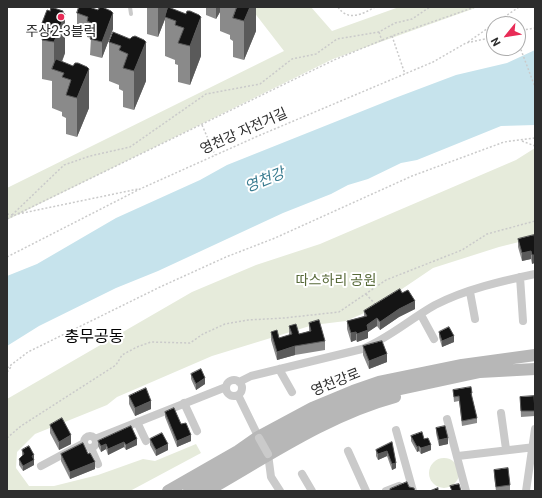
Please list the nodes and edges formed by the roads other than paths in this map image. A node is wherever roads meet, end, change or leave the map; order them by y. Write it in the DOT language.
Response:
graph roads {
  1 [pos="130,7"];
  2 [pos="131,14"];
  3 [pos="535,274"];
  4 [pos="520,277"];
  5 [pos="470,292"];
  6 [pos="420,315"];
  7 [pos="474,319"];
  8 [pos="523,321"];
  9 [pos="434,339"];
  10 [pos="535,355"];
  11 [pos="279,369"];
  12 [pos="535,369"];
  13 [pos="535,374"];
  14 [pos="239,382"];
  15 [pos="226,387"];
  16 [pos="292,392"];
  17 [pos="238,395"];
  18 [pos="184,403"];
  19 [pos="501,413"];
  20 [pos="447,419"];
  21 [pos="137,422"];
  22 [pos="535,429"];
  23 [pos="396,430"];
  24 [pos="196,431"];
  25 [pos="259,437"];
  26 [pos="146,441"];
  27 [pos="88,445"];
  28 [pos="533,447"];
  29 [pos="506,450"];
  30 [pos="348,451"];
  31 [pos="268,455"];
  32 [pos="458,456"];
  33 [pos="98,464"];
  34 [pos="42,466"];
  35 [pos="302,474"];
  36 [pos="411,482"];
  37 [pos="168,491"];
  38 [pos="189,491"];
  39 [pos="207,491"];
  40 [pos="280,491"];
  41 [pos="312,491"];
  42 [pos="366,491"];
  43 [pos="386,491"];
  44 [pos="413,491"];
  45 [pos="466,491"];
  46 [pos="526,491"];
  1 -- 2 [label="lane"];
  3 -- 4 [label="street, 영천강로"];
  4 -- 5 [label="street, 영천강로"];
  4 -- 8 [label="street"];
  5 -- 6 [label="street, 영천강로"];
  5 -- 7 [label="street"];
  6 -- 9 [label="street"];
  6 -- 11 [label="street, 영천강로"];
  10 -- 25 [label="street, 영천강로"];
  11 -- 14 [label="street, 영천강로"];
  11 -- 16 [label="street"];
  12 -- 38 [label="street, 영천강로"];
  13 -- 31 [label="street"];
  14 -- 15 [label="street, 영천강로"];
  14 -- 17 [label="street"];
  15 -- 17 [label="street"];
  15 -- 18 [label="street, 영천강로"];
  17 -- 25 [label="street"];
  18 -- 21 [label="street, 영천강로"];
  18 -- 24 [label="street"];
  19 -- 29 [label="street"];
  20 -- 32 [label="street"];
  21 -- 26 [label="street"];
  21 -- 27 [label="street, 영천강로"];
  22 -- 28 [label="street"];
  23 -- 36 [label="street"];
  25 -- 31 [label="street, bridge"];
  25 -- 37 [label="street, 영천강로"];
  27 -- 33 [label="street"];
  27 -- 34 [label="street"];
  28 -- 29 [label="street"];
  28 -- 46 [label="street"];
  29 -- 32 [label="street"];
  30 -- 42 [label="street"];
  31 -- 39 [label="street"];
  31 -- 40 [label="street"];
  32 -- 45 [label="street"];
  35 -- 41 [label="street"];
  36 -- 43 [label="street"];
  36 -- 44 [label="street"];
}
